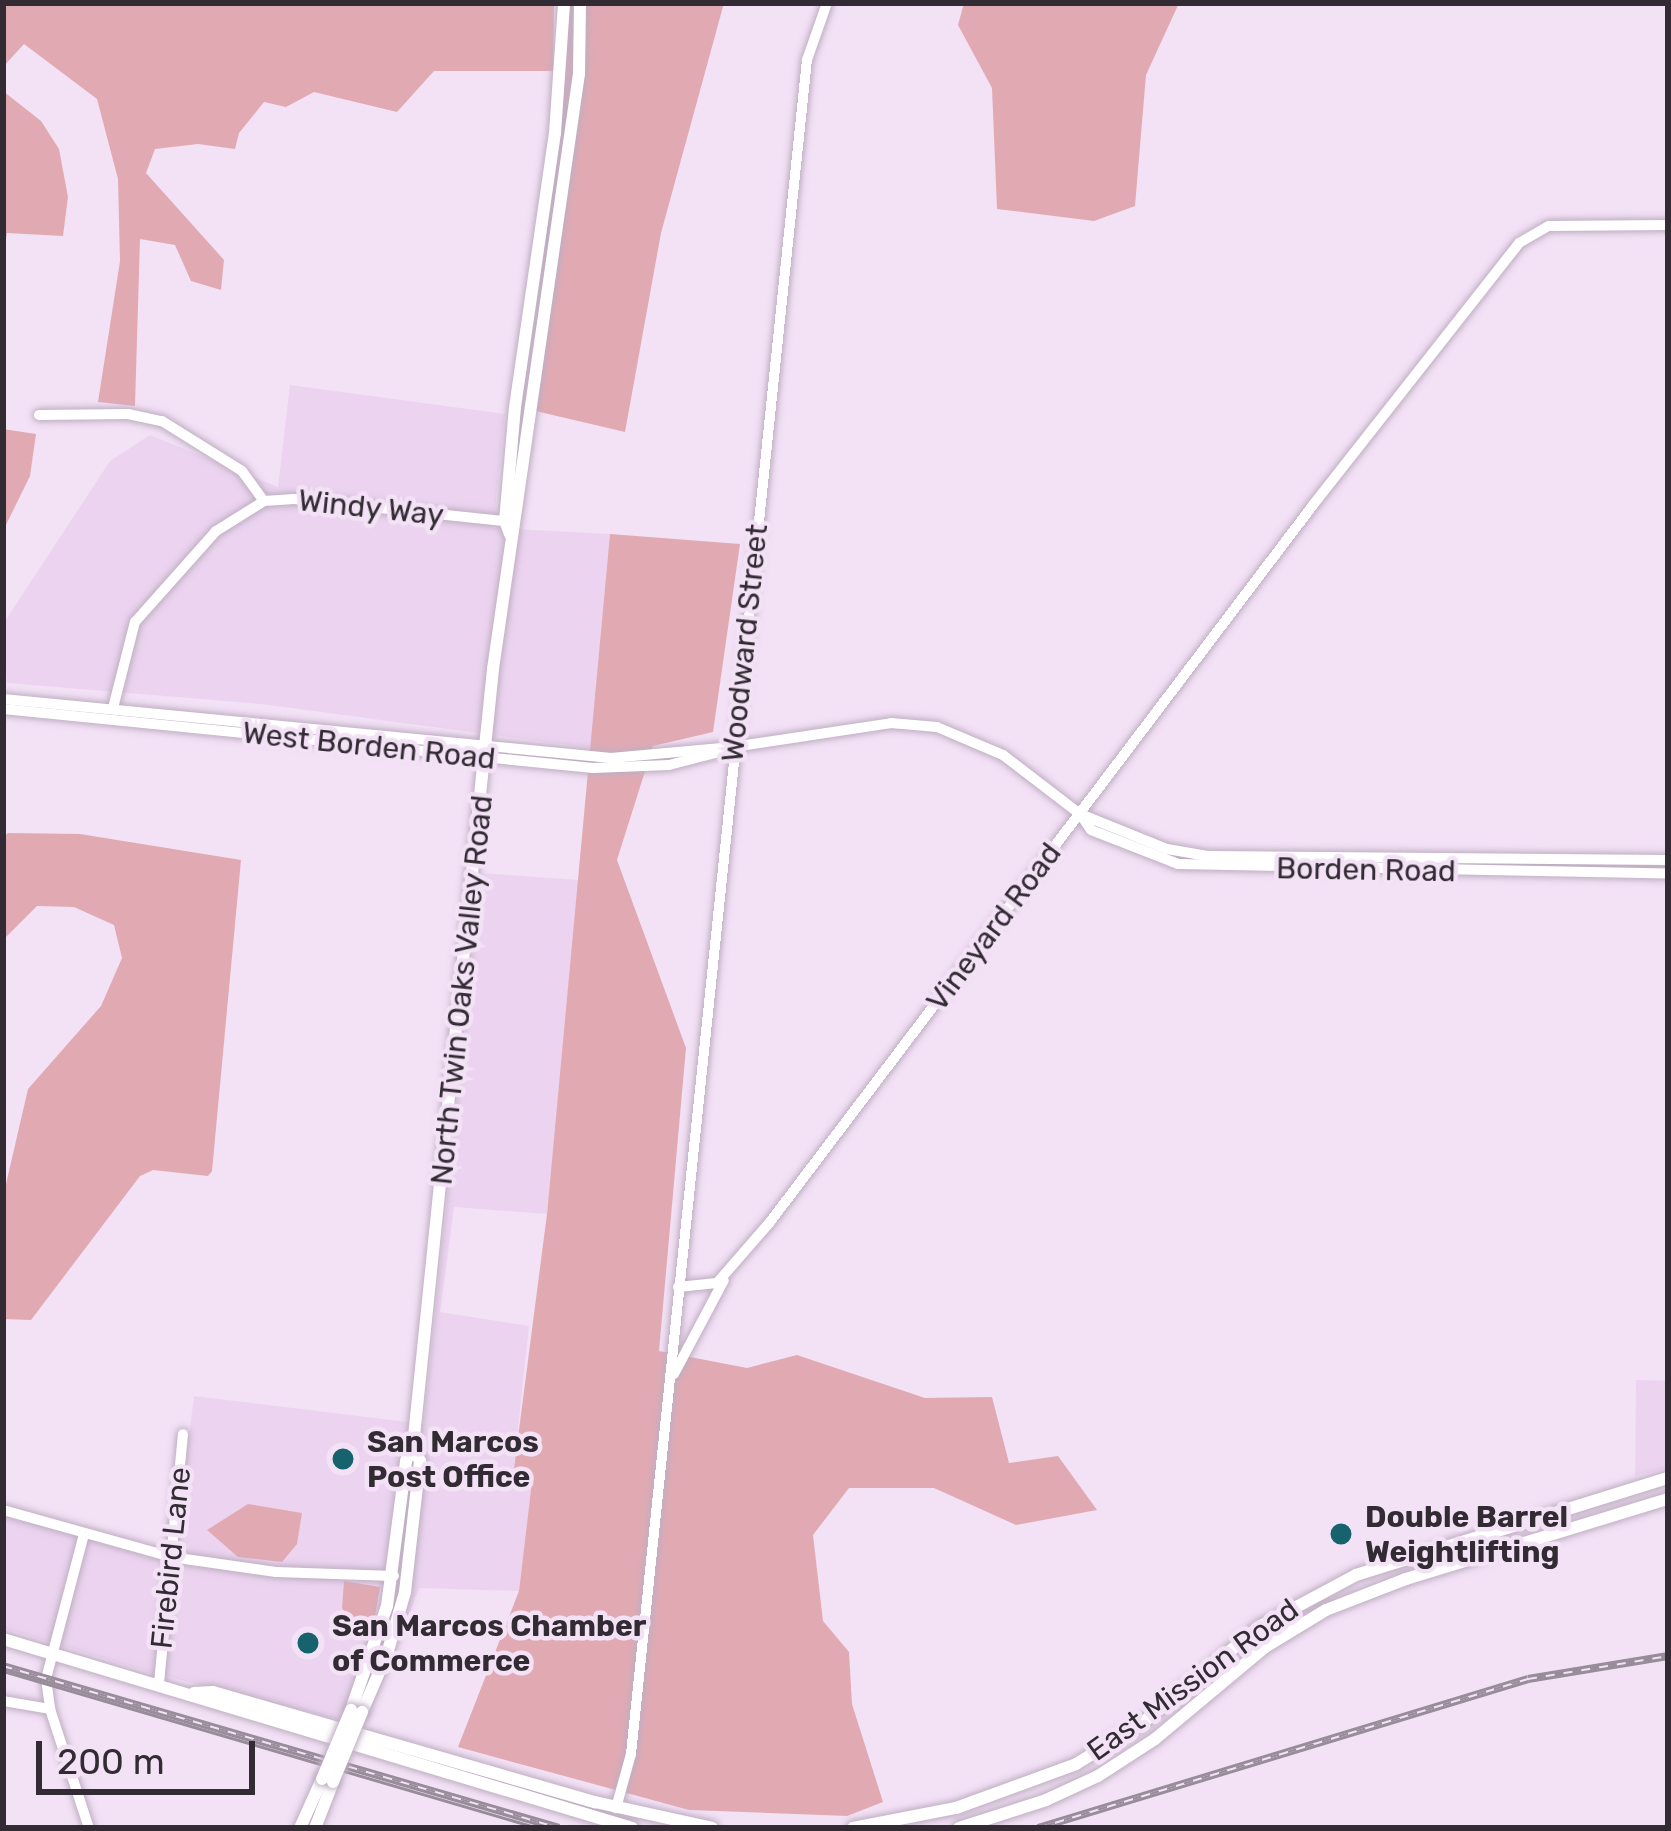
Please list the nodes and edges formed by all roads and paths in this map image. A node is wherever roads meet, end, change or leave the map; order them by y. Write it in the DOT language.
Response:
graph roads {
  1 [pos="564,3"];
  2 [pos="580,3"];
  3 [pos="827,3"];
  4 [pos="1668,225"];
  5 [pos="39,415"];
  6 [pos="264,502"];
  7 [pos="511,526"];
  8 [pos="3,698"];
  9 [pos="113,708"];
  10 [pos="3,710"];
  11 [pos="734,747"];
  12 [pos="486,752"];
  13 [pos="1080,814"];
  14 [pos="1668,860"];
  15 [pos="1668,873"];
  16 [pos="726,1276"];
  17 [pos="678,1287"];
  18 [pos="670,1383"];
  19 [pos="183,1434"];
  20 [pos="1668,1478"];
  21 [pos="1668,1499"];
  22 [pos="3,1510"];
  23 [pos="84,1534"];
  24 [pos="171,1557"];
  25 [pos="1356,1575"];
  26 [pos="400,1576"];
  27 [pos="1340,1582"];
  28 [pos="1347,1600"];
  29 [pos="1326,1610"];
  30 [pos="3,1639"];
  31 [pos="49,1652"];
  32 [pos="159,1683"];
  33 [pos="1180,1691"];
  34 [pos="3,1701"];
  35 [pos="50,1708"];
  36 [pos="345,1737"];
  37 [pos="1155,1739"];
  38 [pos="327,1780"];
  39 [pos="616,1808"];
  40 [pos="614,1826"];
  41 [pos="88,1828"];
  42 [pos="300,1828"];
  43 [pos="315,1828"];
  44 [pos="712,1828"];
  45 [pos="854,1828"];
  46 [pos="959,1828"];
  1 -- 7 [label="main road, North Twin Oaks Valley Road"];
  2 -- 7 [label="main road, North Twin Oaks Valley Road"];
  3 -- 11 [label="main road, Woodward Street"];
  4 -- 13 [label="main road, Vineyard Road"];
  5 -- 6 [label="main road, Windy Way"];
  6 -- 7 [label="main road, Windy Way"];
  6 -- 9 [label="main road"];
  7 -- 12 [label="main road, North Twin Oaks Valley Road"];
  8 -- 9 [label="main road, West Borden Road"];
  9 -- 12 [label="main road, West Borden Road"];
  10 -- 12 [label="main road, West Borden Road"];
  11 -- 12 [label="main road, Borden Road"];
  11 -- 13 [label="main road, Borden Road"];
  11 -- 17 [label="main road, Woodward Street"];
  12 -- 26 [label="main road, North Twin Oaks Valley Road"];
  13 -- 14 [label="main road, Borden Road"];
  13 -- 15 [label="main road, Borden Road"];
  13 -- 16 [label="main road, Vineyard Road"];
  16 -- 17 [label="main road"];
  16 -- 18 [label="main road, Vineyard Road"];
  17 -- 18 [label="main road"];
  18 -- 39 [label="main road"];
  19 -- 24 [label="main road, Firebird Lane"];
  20 -- 25 [label="main road, East Mission Road"];
  21 -- 28 [label="main road, East Mission Road"];
  22 -- 23 [label="main road"];
  23 -- 24 [label="main road"];
  23 -- 31 [label="main road"];
  24 -- 26 [label="main road"];
  24 -- 32 [label="main road, Firebird Lane"];
  25 -- 27 [label="main road, East Mission Road"];
  25 -- 28 [label="main road"];
  26 -- 38 [label="main road, North Twin Oaks Valley Road, bridge"];
  27 -- 29 [label="main road"];
  27 -- 33 [label="main road, East Mission Road"];
  28 -- 29 [label="main road, East Mission Road"];
  29 -- 37 [label="main road, East Mission Road"];
  30 -- 31 [label="main road"];
  31 -- 32 [label="main road"];
  31 -- 35 [label="main road"];
  32 -- 36 [label="main road"];
  33 -- 37 [label="main road"];
  33 -- 45 [label="main road, East Mission Road"];
  34 -- 35 [label="main road"];
  35 -- 41 [label="main road"];
  36 -- 39 [label="main road"];
  36 -- 40 [label="main road"];
  37 -- 46 [label="main road, East Mission Road"];
  38 -- 42 [label="main road, North Twin Oaks Valley Road"];
  38 -- 43 [label="main road, North Twin Oaks Valley Road"];
  39 -- 40 [label="main road"];
  39 -- 44 [label="main road"];
}
